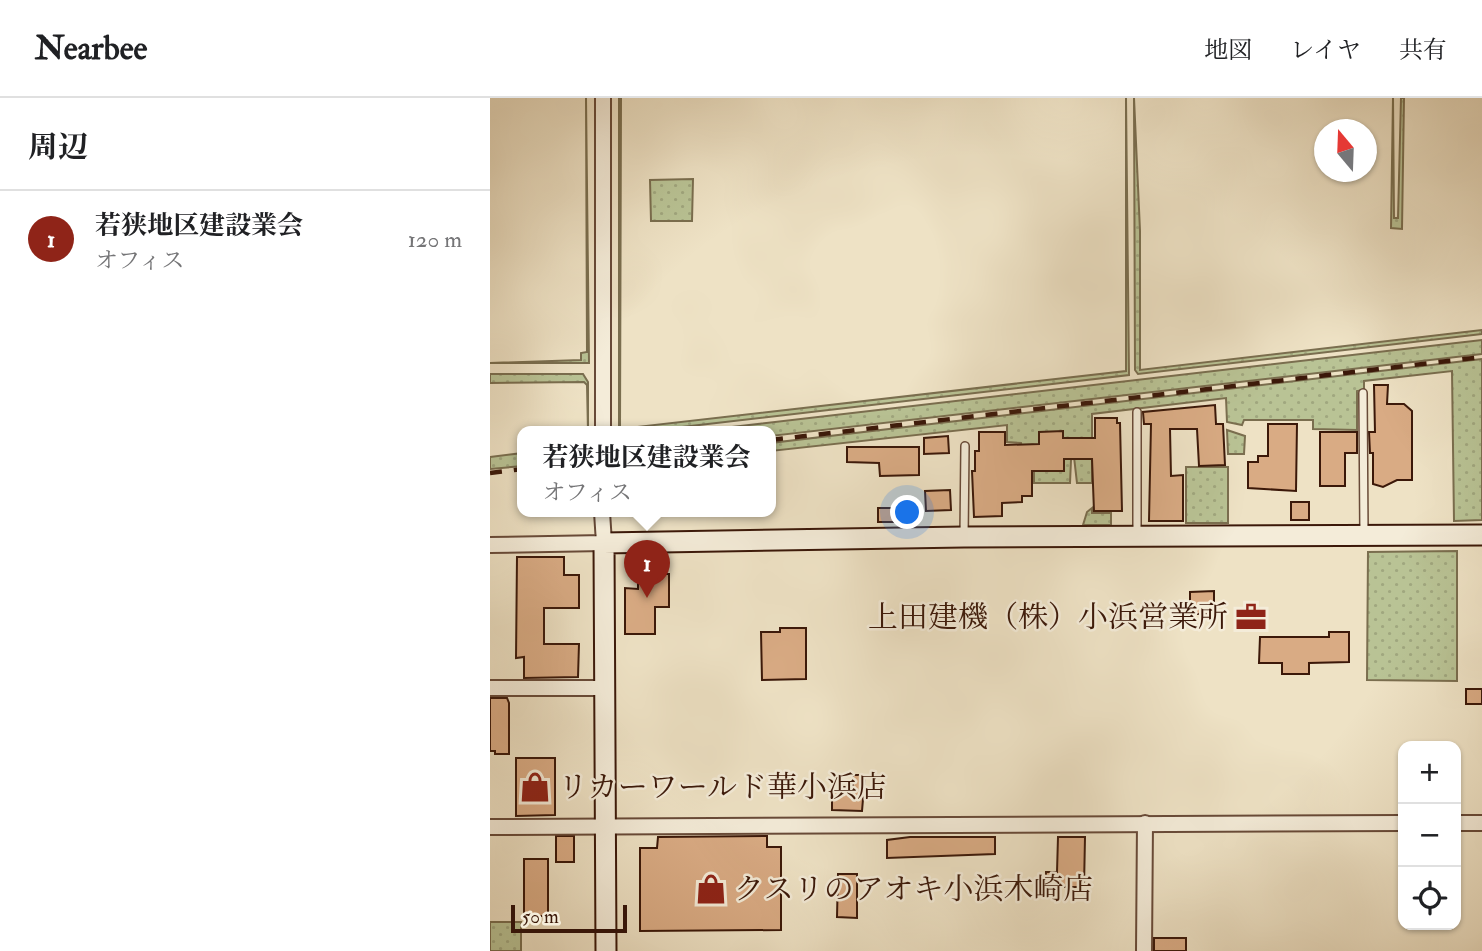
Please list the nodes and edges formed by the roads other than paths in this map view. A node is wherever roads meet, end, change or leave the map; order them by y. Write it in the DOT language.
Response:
graph roads {
  1 [pos="603,98"];
  2 [pos="1363,393"];
  3 [pos="1137,412"];
  4 [pos="603,426"];
  5 [pos="965,446"];
  6 [pos="602,517"];
  7 [pos="1482,534"];
  8 [pos="1364,536"];
  9 [pos="964,537"];
  10 [pos="1137,537"];
  11 [pos="604,543"];
  12 [pos="490,545"];
  13 [pos="490,688"];
  14 [pos="606,688"];
  15 [pos="1145,823"];
  16 [pos="1398,823"];
  17 [pos="1461,823"];
  18 [pos="1482,823"];
  19 [pos="490,827"];
  20 [pos="604,827"];
  21 [pos="606,951"];
  22 [pos="1144,951"];
  1 -- 4 [label="street"];
  2 -- 8 [label="lane"];
  3 -- 10 [label="lane"];
  5 -- 9 [label="lane"];
  6 -- 11 [label="street"];
  7 -- 8 [label="street"];
  8 -- 10 [label="street"];
  9 -- 10 [label="street"];
  9 -- 11 [label="street"];
  11 -- 12 [label="street"];
  11 -- 14 [label="street"];
  13 -- 14 [label="street"];
  14 -- 20 [label="street"];
  15 -- 16 [label="street"];
  15 -- 20 [label="street"];
  15 -- 22 [label="street"];
  17 -- 18 [label="street"];
  19 -- 20 [label="street"];
  20 -- 21 [label="street"];
}
